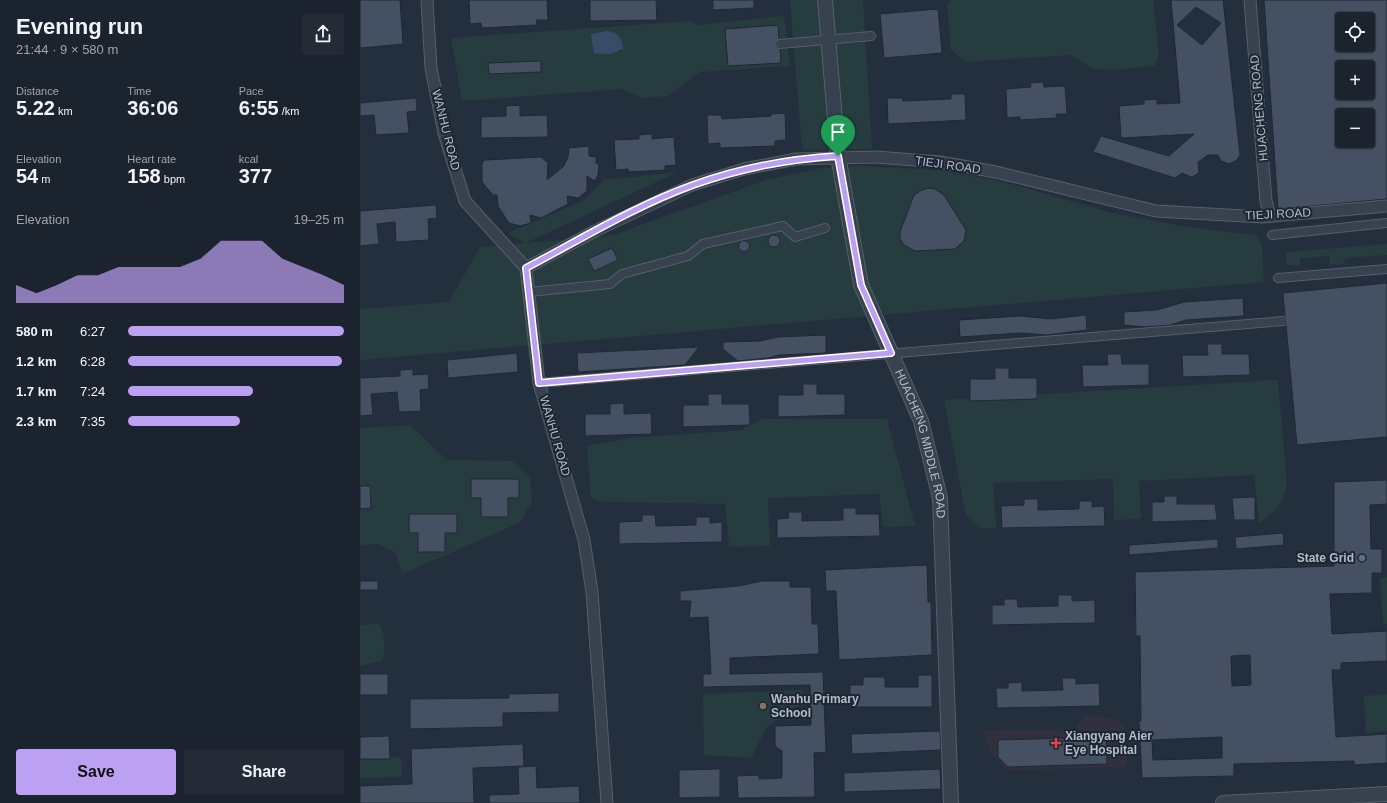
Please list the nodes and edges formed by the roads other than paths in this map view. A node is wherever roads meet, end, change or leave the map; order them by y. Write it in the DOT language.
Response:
graph roads {
  1 [pos="427,0"];
  2 [pos="826,0"];
  3 [pos="1253,7"];
  4 [pos="871,36"];
  5 [pos="829,40"];
  6 [pos="780,44"];
  7 [pos="838,156"];
  8 [pos="1387,206"];
  9 [pos="1270,216"];
  10 [pos="1387,223"];
  11 [pos="824,228"];
  12 [pos="1272,235"];
  13 [pos="526,268"];
  14 [pos="1387,269"];
  15 [pos="1278,278"];
  16 [pos="529,292"];
  17 [pos="1283,321"];
  18 [pos="891,353"];
  19 [pos="539,383"];
  20 [pos="1387,794"];
  21 [pos="1286,801"];
  22 [pos="607,803"];
  23 [pos="951,803"];
  24 [pos="1223,803"];
  1 -- 13 [label="street, WANHU ROAD"];
  2 -- 5 [label="street, HUACHENG MIDDLE ROAD"];
  3 -- 9 [label="street, HUACHENG ROAD"];
  4 -- 5 [label="street"];
  5 -- 6 [label="street"];
  5 -- 7 [label="street, HUACHENG MIDDLE ROAD"];
  7 -- 9 [label="street, TIEJI ROAD"];
  7 -- 13 [label="street, TIEJI ROAD"];
  7 -- 18 [label="street, HUACHENG MIDDLE ROAD"];
  8 -- 9 [label="street, TIEJI ROAD"];
  10 -- 12 [label="street"];
  11 -- 16 [label="street"];
  13 -- 16 [label="street, WANHU ROAD"];
  14 -- 15 [label="street"];
  16 -- 19 [label="street, WANHU ROAD"];
  17 -- 18 [label="street"];
  18 -- 19 [label="street"];
  18 -- 23 [label="street, HUACHENG MIDDLE ROAD"];
  19 -- 22 [label="street, WANHU ROAD"];
  20 -- 21 [label="street"];
  21 -- 24 [label="street"];
}
